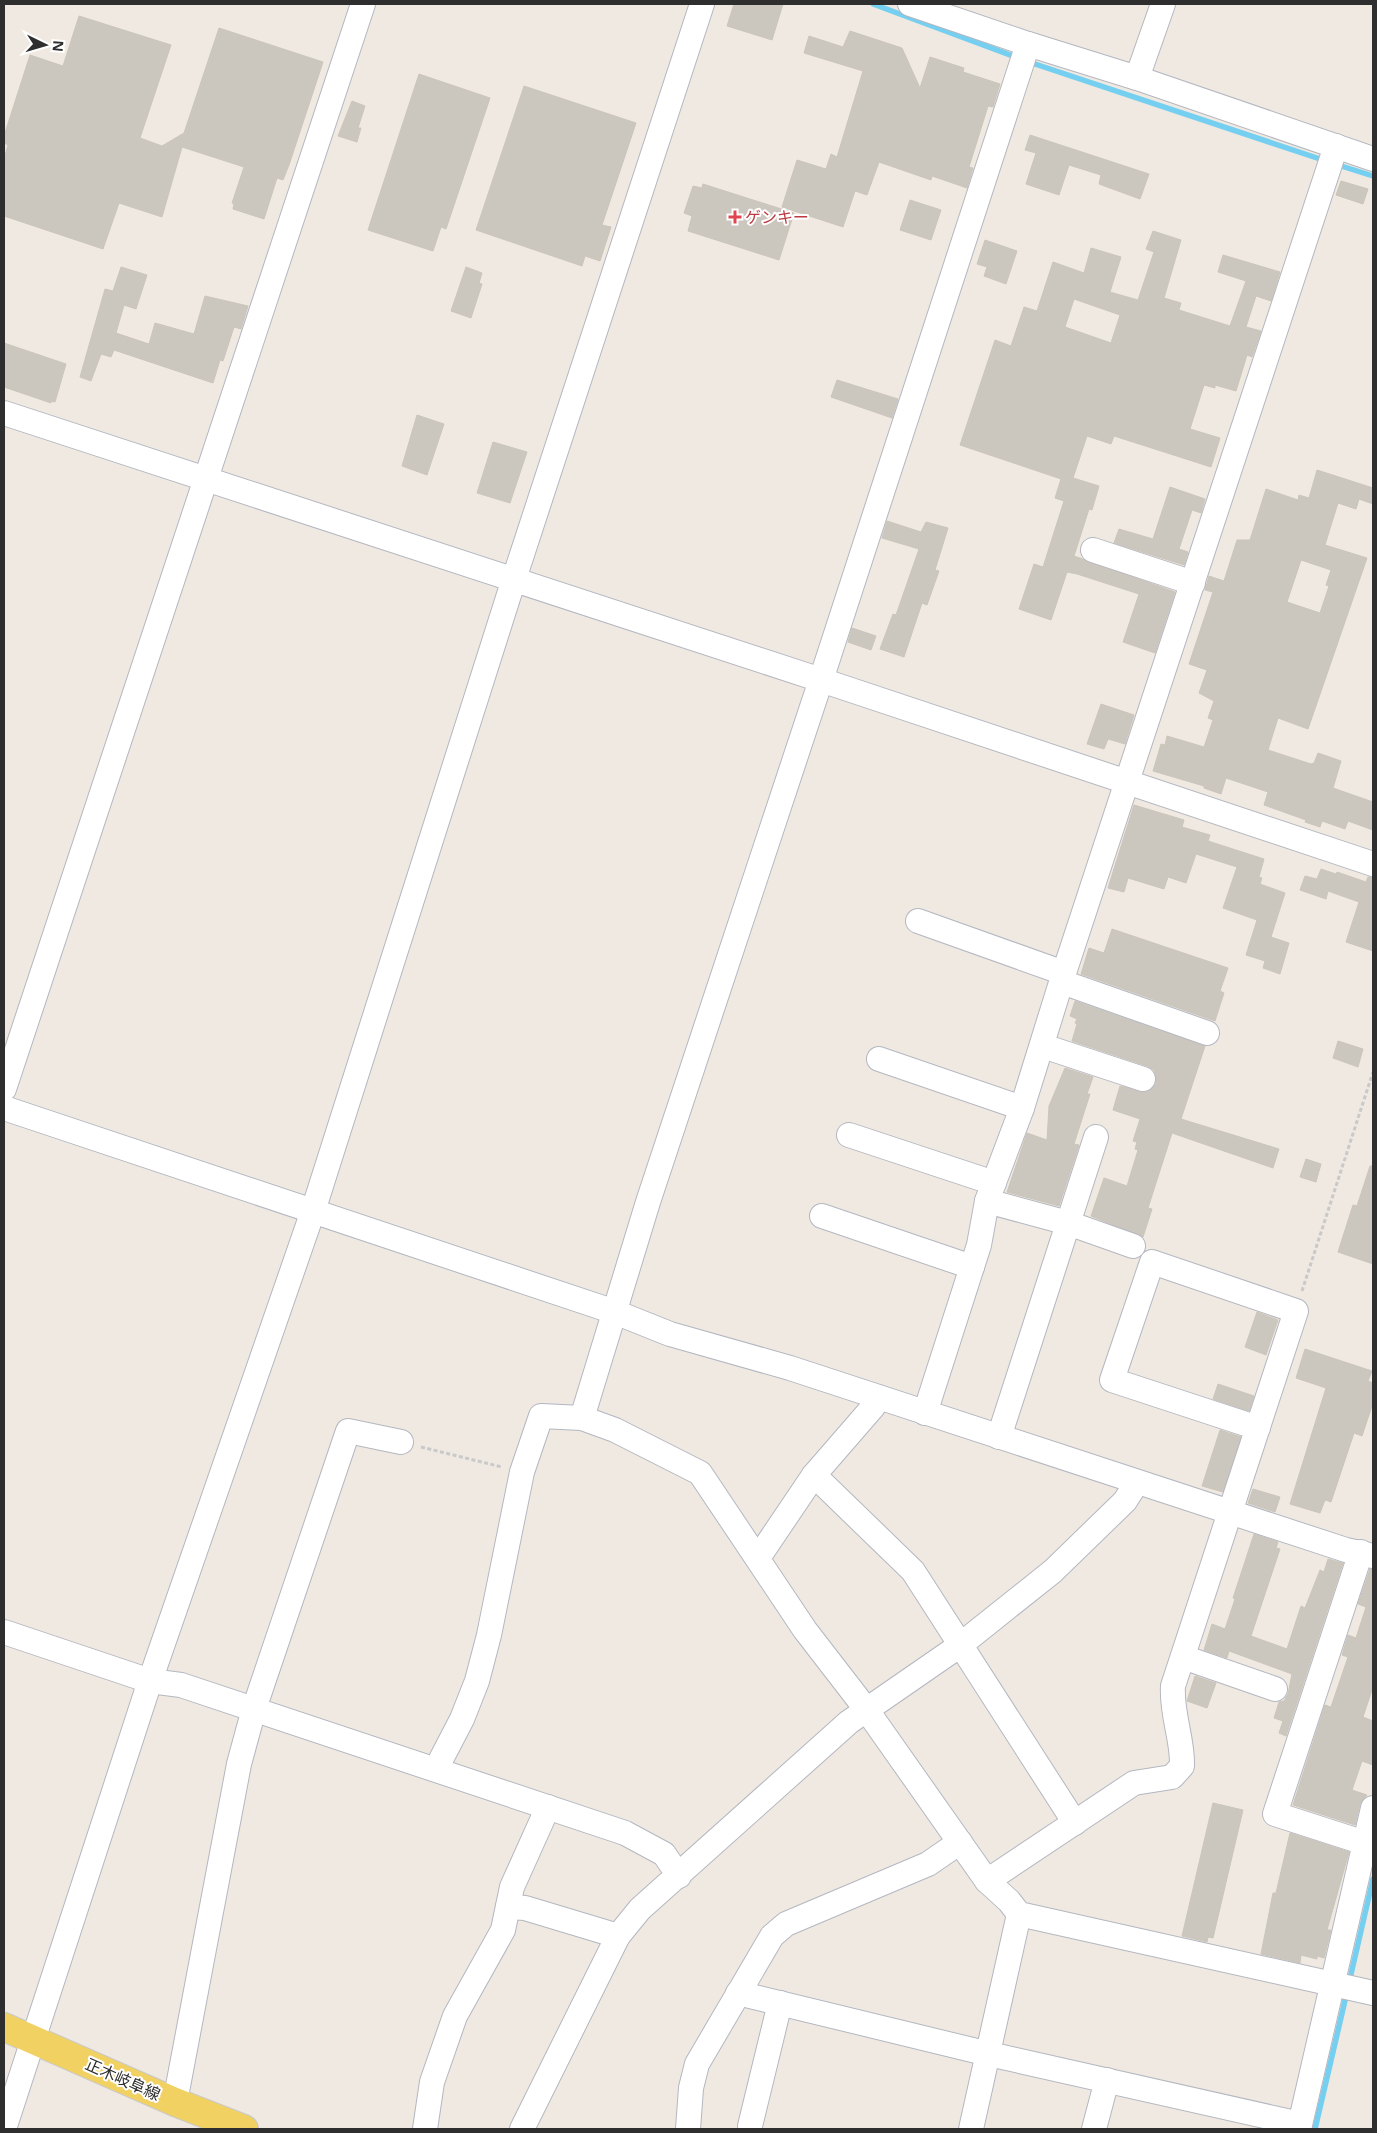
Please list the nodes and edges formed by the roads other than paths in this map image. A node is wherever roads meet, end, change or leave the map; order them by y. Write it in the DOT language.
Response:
graph roads {
  1 [pos="363,4"];
  2 [pos="702,4"];
  3 [pos="910,4"];
  4 [pos="1163,4"];
  5 [pos="1028,44"];
  6 [pos="1137,78"];
  7 [pos="1336,146"];
  8 [pos="1373,158"];
  9 [pos="4,413"];
  10 [pos="206,480"];
  11 [pos="1094,550"];
  12 [pos="514,579"];
  13 [pos="1193,583"];
  14 [pos="821,680"];
  15 [pos="1128,781"];
  16 [pos="1373,864"];
  17 [pos="918,921"];
  18 [pos="1063,978"];
  19 [pos="1207,1033"];
  20 [pos="1043,1046"];
  21 [pos="879,1059"];
  22 [pos="1143,1079"];
  23 [pos="4,1089"];
  24 [pos="4,1108"];
  25 [pos="1022,1108"];
  26 [pos="849,1135"];
  27 [pos="1096,1137"];
  28 [pos="991,1192"];
  29 [pos="313,1211"];
  30 [pos="822,1216"];
  31 [pos="1068,1223"];
  32 [pos="1133,1246"];
  33 [pos="972,1267"];
  34 [pos="615,1312"];
  35 [pos="878,1397"];
  36 [pos="925,1413"];
  37 [pos="582,1418"];
  38 [pos="1258,1428"];
  39 [pos="999,1437"];
  40 [pos="401,1442"];
  41 [pos="814,1475"];
  42 [pos="1137,1482"];
  43 [pos="1231,1512"];
  44 [pos="1367,1554"];
  45 [pos="758,1558"];
  46 [pos="4,1632"];
  47 [pos="959,1646"];
  48 [pos="1183,1657"];
  49 [pos="150,1681"];
  50 [pos="1275,1689"];
  51 [pos="254,1709"];
  52 [pos="866,1709"];
  53 [pos="436,1769"];
  54 [pos="548,1807"];
  55 [pos="1373,1813"];
  56 [pos="1075,1822"];
  57 [pos="960,1842"];
  58 [pos="1365,1843"];
  59 [pos="679,1876"];
  60 [pos="987,1881"];
  61 [pos="508,1907"];
  62 [pos="1018,1914"];
  63 [pos="618,1936"];
  64 [pos="1334,1984"];
  65 [pos="738,1993"];
  66 [pos="1373,1993"];
  67 [pos="780,2004"];
  68 [pos="4,2027"];
  69 [pos="34,2040"];
  70 [pos="989,2054"];
  71 [pos="1106,2080"];
  72 [pos="175,2102"];
  73 [pos="750,2126"];
  74 [pos="1300,2127"];
  75 [pos="238,2128"];
  76 [pos="4,2129"];
  77 [pos="425,2129"];
  78 [pos="522,2129"];
  79 [pos="688,2129"];
  80 [pos="972,2129"];
  81 [pos="1094,2129"];
  1 -- 10 [label="street"];
  2 -- 12 [label="street"];
  3 -- 5 [label="street"];
  4 -- 6 [label="street"];
  5 -- 6 [label="street"];
  5 -- 14 [label="street"];
  6 -- 7 [label="street"];
  7 -- 8 [label="street"];
  7 -- 13 [label="street"];
  9 -- 10 [label="street"];
  10 -- 12 [label="street"];
  10 -- 23 [label="street"];
  11 -- 13 [label="street"];
  12 -- 14 [label="street"];
  12 -- 29 [label="street"];
  13 -- 15 [label="street"];
  14 -- 15 [label="street"];
  14 -- 34 [label="street"];
  15 -- 16 [label="street"];
  15 -- 18 [label="street"];
  17 -- 18 [label="street"];
  18 -- 19 [label="street"];
  18 -- 20 [label="street"];
  20 -- 22 [label="street"];
  20 -- 25 [label="street"];
  21 -- 25 [label="street"];
  24 -- 29 [label="street"];
  25 -- 28 [label="street"];
  26 -- 28 [label="street"];
  27 -- 31 [label="street"];
  28 -- 31 [label="street"];
  28 -- 33 [label="street"];
  29 -- 34 [label="street"];
  29 -- 49 [label="street"];
  30 -- 33 [label="street"];
  31 -- 32 [label="street"];
  31 -- 39 [label="street"];
  33 -- 36 [label="street"];
  34 -- 35 [label="street"];
  34 -- 37 [label="street"];
  35 -- 36 [label="street"];
  35 -- 41 [label="street"];
  36 -- 39 [label="street"];
  37 -- 45 [label="street"];
  37 -- 53 [label="street"];
  38 -- 38 [label="street"];
  38 -- 43 [label="street"];
  39 -- 42 [label="street"];
  40 -- 51 [label="street"];
  41 -- 45 [label="street"];
  41 -- 47 [label="street"];
  42 -- 43 [label="street"];
  42 -- 47 [label="street"];
  43 -- 44 [label="street"];
  43 -- 48 [label="street"];
  44 -- 58 [label="street"];
  45 -- 52 [label="street"];
  46 -- 49 [label="street"];
  47 -- 52 [label="street"];
  47 -- 56 [label="street"];
  48 -- 50 [label="street"];
  48 -- 56 [label="street"];
  49 -- 51 [label="street"];
  49 -- 69 [label="street"];
  51 -- 53 [label="street"];
  51 -- 72 [label="street"];
  52 -- 57 [label="street"];
  52 -- 59 [label="street"];
  53 -- 54 [label="street"];
  54 -- 59 [label="street"];
  54 -- 61 [label="street"];
  55 -- 58 [label="street"];
  56 -- 60 [label="street"];
  57 -- 60 [label="street"];
  57 -- 65 [label="street"];
  58 -- 64 [label="street"];
  59 -- 63 [label="street"];
  60 -- 62 [label="street"];
  61 -- 63 [label="street"];
  61 -- 77 [label="street"];
  62 -- 64 [label="street"];
  62 -- 70 [label="street"];
  63 -- 78 [label="street"];
  64 -- 66 [label="street"];
  64 -- 74 [label="street"];
  65 -- 67 [label="street"];
  65 -- 79 [label="street"];
  67 -- 70 [label="street"];
  67 -- 73 [label="street"];
  68 -- 69 [label="main road, 正木岐阜線"];
  69 -- 72 [label="main road, 正木岐阜線"];
  69 -- 76 [label="street"];
  70 -- 71 [label="street"];
  70 -- 80 [label="street"];
  71 -- 74 [label="street"];
  71 -- 81 [label="street"];
  72 -- 75 [label="main road, 正木岐阜線"];
}
